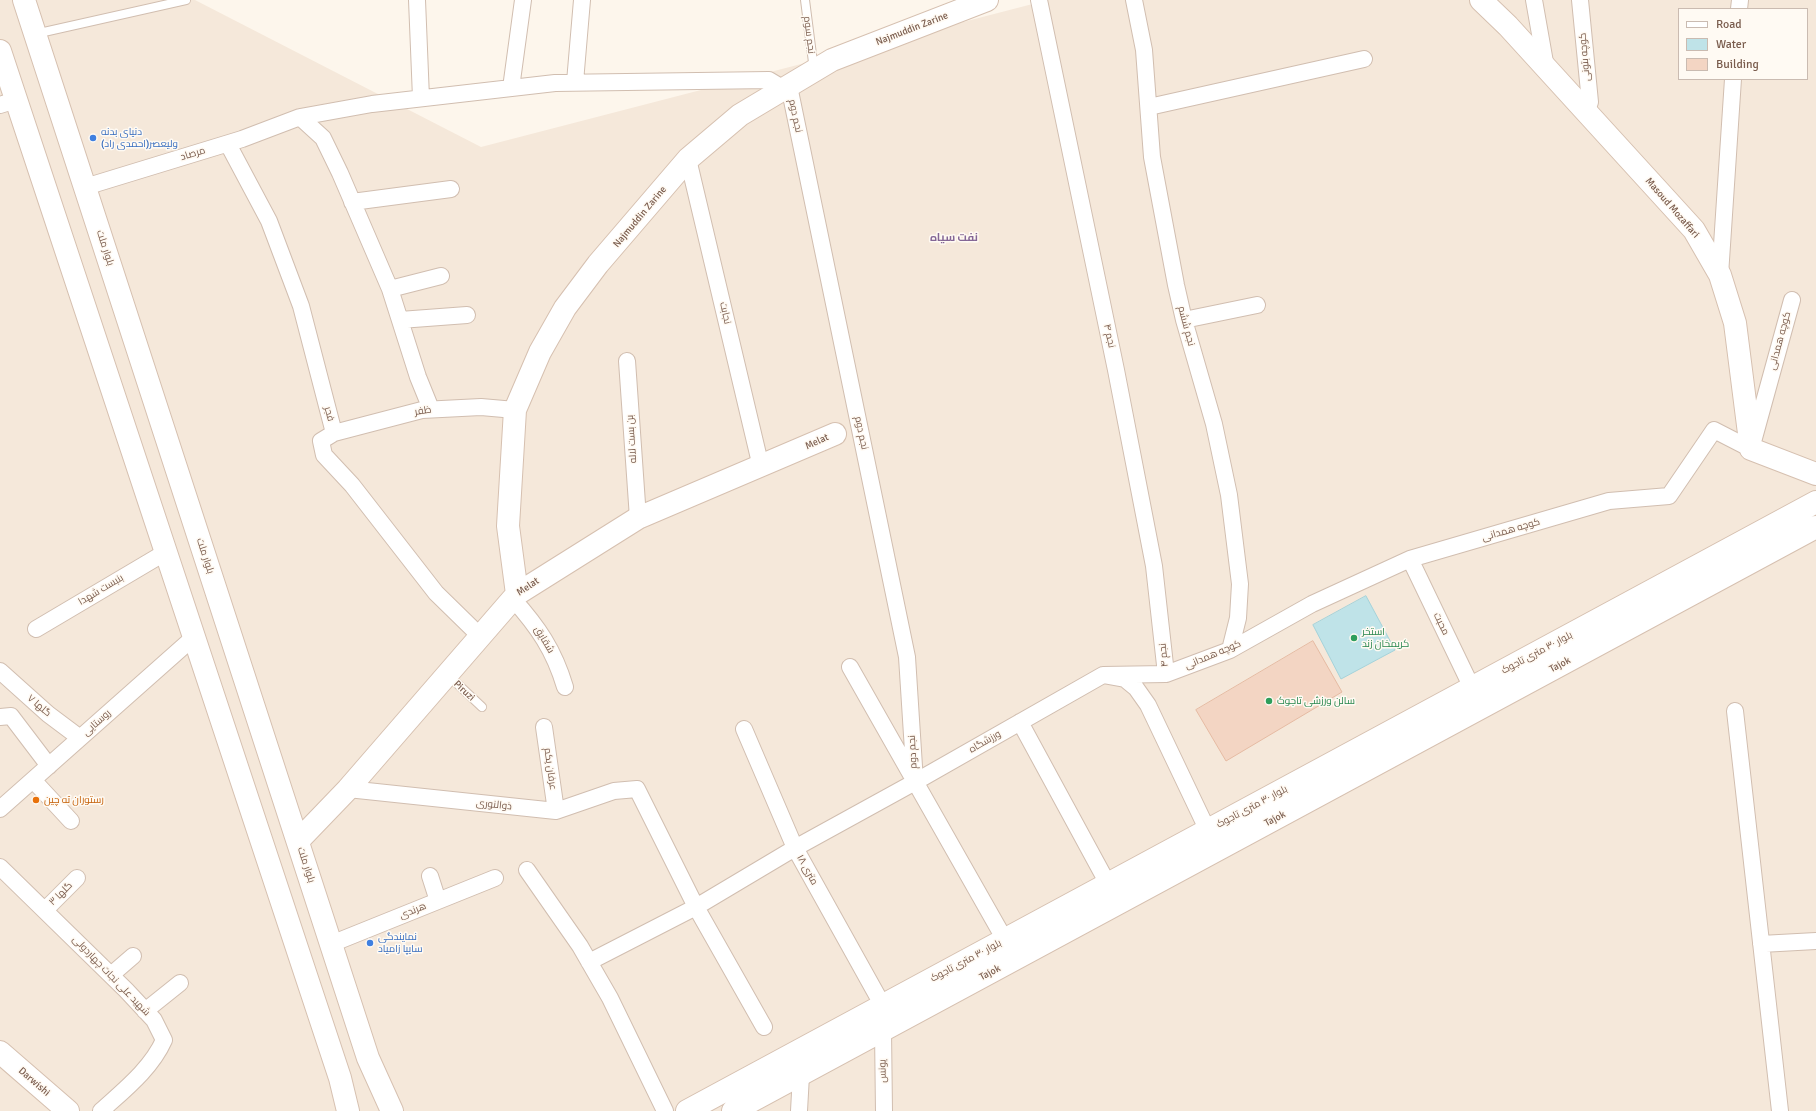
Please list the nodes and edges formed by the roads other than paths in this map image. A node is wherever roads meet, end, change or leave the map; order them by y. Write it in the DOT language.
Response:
graph roads {
  1 [pos="24,0"];
  2 [pos="186,0"];
  3 [pos="417,0"];
  4 [pos="524,0"];
  5 [pos="582,0"];
  6 [pos="805,0"];
  7 [pos="987,0"];
  8 [pos="1039,0"];
  9 [pos="1134,0"];
  10 [pos="1481,0"];
  11 [pos="1534,0"];
  12 [pos="1580,0"];
  13 [pos="962,4"];
  14 [pos="36,34"];
  15 [pos="0,51"];
  16 [pos="1364,59"];
  17 [pos="1546,68"];
  18 [pos="814,71"];
  19 [pos="1733,80"];
  20 [pos="575,82"];
  21 [pos="511,88"];
  22 [pos="786,88"];
  23 [pos="421,98"];
  24 [pos="8,102"];
  25 [pos="1149,107"];
  26 [pos="1586,112"];
  27 [pos="300,117"];
  28 [pos="228,144"];
  29 [pos="688,159"];
  30 [pos="85,187"];
  31 [pos="451,189"];
  32 [pos="352,202"];
  33 [pos="1720,275"];
  34 [pos="441,276"];
  35 [pos="390,289"];
  36 [pos="1792,300"];
  37 [pos="1257,304"];
  38 [pos="467,315"];
  39 [pos="400,320"];
  40 [pos="1184,320"];
  41 [pos="627,361"];
  42 [pos="431,409"];
  43 [pos="515,410"];
  44 [pos="334,434"];
  45 [pos="835,434"];
  46 [pos="1751,449"];
  47 [pos="761,467"];
  48 [pos="1816,474"];
  49 [pos="1816,502"];
  50 [pos="638,518"];
  51 [pos="1816,527"];
  52 [pos="166,552"];
  53 [pos="1410,559"];
  54 [pos="515,596"];
  55 [pos="36,629"];
  56 [pos="194,636"];
  57 [pos="480,636"];
  58 [pos="1230,650"];
  59 [pos="850,667"];
  60 [pos="0,671"];
  61 [pos="447,674"];
  62 [pos="1166,674"];
  63 [pos="1102,675"];
  64 [pos="565,687"];
  65 [pos="1472,688"];
  66 [pos="482,707"];
  67 [pos="1735,711"];
  68 [pos="0,717"];
  69 [pos="1020,722"];
  70 [pos="544,727"];
  71 [pos="744,729"];
  72 [pos="80,738"];
  73 [pos="49,766"];
  74 [pos="33,780"];
  75 [pos="915,782"];
  76 [pos="348,789"];
  77 [pos="0,809"];
  78 [pos="556,811"];
  79 [pos="71,821"];
  80 [pos="1208,831"];
  81 [pos="298,841"];
  82 [pos="795,848"];
  83 [pos="0,867"];
  84 [pos="527,870"];
  85 [pos="430,876"];
  86 [pos="77,878"];
  87 [pos="494,878"];
  88 [pos="1108,884"];
  89 [pos="438,901"];
  90 [pos="696,907"];
  91 [pos="45,910"];
  92 [pos="1005,940"];
  93 [pos="1816,941"];
  94 [pos="331,944"];
  95 [pos="1761,944"];
  96 [pos="133,956"];
  97 [pos="589,962"];
  98 [pos="111,975"];
  99 [pos="180,983"];
  100 [pos="883,1006"];
  101 [pos="145,1011"];
  102 [pos="764,1027"];
  103 [pos="883,1031"];
  104 [pos="0,1052"];
  105 [pos="801,1075"];
  106 [pos="68,1111"];
  107 [pos="101,1111"];
  108 [pos="348,1111"];
  109 [pos="392,1111"];
  110 [pos="665,1111"];
  111 [pos="687,1111"];
  112 [pos="733,1111"];
  113 [pos="799,1111"];
  114 [pos="884,1111"];
  115 [pos="1780,1111"];
  1 -- 14 [label="main road, بلوار ملت"];
  2 -- 14 [label="lane"];
  3 -- 23 [label="street"];
  4 -- 21 [label="street"];
  5 -- 20 [label="street"];
  6 -- 18 [label="lane, نجم سوم"];
  7 -- 13 [label="main road, Najmuddin Zarine"];
  8 -- 62 [label="street, نجم ۴"];
  9 -- 25 [label="street, نجم ششم"];
  10 -- 17 [label="main road, Masoud Mozaffari"];
  11 -- 17 [label="street"];
  12 -- 26 [label="street, کوچه بتونی"];
  13 -- 18 [label="main road, Najmuddin Zarine"];
  14 -- 30 [label="main road, بلوار ملت"];
  15 -- 24 [label="main road"];
  16 -- 25 [label="street"];
  17 -- 26 [label="main road, Masoud Mozaffari"];
  18 -- 22 [label="main road, Najmuddin Zarine"];
  19 -- 33 [label="street"];
  20 -- 21 [label="street, مرصاد"];
  20 -- 22 [label="street, مرصاد"];
  21 -- 23 [label="street, مرصاد"];
  22 -- 29 [label="main road, Najmuddin Zarine"];
  22 -- 75 [label="street, نجم دوم"];
  23 -- 27 [label="street, مرصاد"];
  24 -- 52 [label="main road"];
  25 -- 40 [label="street, نجم ششم"];
  26 -- 33 [label="main road, Masoud Mozaffari"];
  27 -- 28 [label="street, مرصاد"];
  27 -- 32 [label="street"];
  28 -- 30 [label="street, مرصاد"];
  28 -- 44 [label="street, فجر"];
  29 -- 43 [label="main road, Najmuddin Zarine"];
  29 -- 47 [label="street, نجابت"];
  30 -- 81 [label="main road, بلوار ملت"];
  31 -- 32 [label="street"];
  32 -- 35 [label="street"];
  33 -- 46 [label="main road, Masoud Mozaffari"];
  34 -- 35 [label="street"];
  35 -- 39 [label="street"];
  36 -- 46 [label="street, کوچه همدانی"];
  37 -- 40 [label="street"];
  38 -- 39 [label="street"];
  39 -- 42 [label="street"];
  40 -- 58 [label="street, نجم ششم"];
  41 -- 50 [label="street, بن بست لاله"];
  42 -- 43 [label="street, ظفر"];
  42 -- 44 [label="street, ظفر"];
  43 -- 54 [label="main road, Najmuddin Zarine"];
  44 -- 57 [label="street, فجر"];
  45 -- 47 [label="main road, Melat"];
  46 -- 48 [label="main road"];
  46 -- 53 [label="street, کوچه همدانی"];
  47 -- 50 [label="main road, Melat"];
  49 -- 65 [label="main road, بلوار ۳۰ متری تاجوک"];
  50 -- 54 [label="main road, Melat"];
  51 -- 103 [label="main road, Tajok"];
  52 -- 55 [label="street, بنبست شهدا"];
  52 -- 56 [label="main road"];
  53 -- 58 [label="street, کوچه همدانی"];
  53 -- 65 [label="street, محبت"];
  54 -- 57 [label="main road, Melat"];
  54 -- 64 [label="street, شقایق"];
  56 -- 72 [label="street, روستایی"];
  56 -- 108 [label="main road"];
  57 -- 61 [label="main road, Melat"];
  58 -- 62 [label="street, کوچه همدانی"];
  59 -- 75 [label="street"];
  60 -- 72 [label="street, گلها ۷"];
  61 -- 66 [label="lane, Piruzi"];
  61 -- 76 [label="main road, Melat"];
  62 -- 63 [label="street, کوچه همدانی"];
  63 -- 69 [label="street, ورزشگاه"];
  63 -- 80 [label="street"];
  65 -- 80 [label="main road, بلوار ۳۰ متری تاجوک"];
  67 -- 95 [label="street"];
  68 -- 73 [label="street"];
  69 -- 75 [label="street, ورزشگاه"];
  69 -- 88 [label="street"];
  70 -- 78 [label="street, عرفان یکم"];
  71 -- 82 [label="street, ۱۸ متری"];
  72 -- 73 [label="street, روستایی"];
  73 -- 74 [label="street, روستایی"];
  74 -- 77 [label="street, روستایی"];
  74 -- 79 [label="street"];
  75 -- 82 [label="street, ورزشگاه"];
  75 -- 92 [label="street"];
  76 -- 78 [label="street, ذوالنوری"];
  76 -- 81 [label="main road, Melat"];
  78 -- 90 [label="street, ذوالنوری"];
  80 -- 88 [label="main road, بلوار ۳۰ متری تاجوک"];
  81 -- 94 [label="main road, بلوار ملت"];
  82 -- 90 [label="street, ورزشگاه"];
  82 -- 100 [label="street, ۱۸ متری"];
  83 -- 91 [label="street, شهید علی نجات چهاردولی"];
  84 -- 97 [label="street"];
  85 -- 89 [label="street"];
  86 -- 91 [label="street, گلها ۳"];
  87 -- 89 [label="street, هرندی"];
  88 -- 92 [label="main road, بلوار ۳۰ متری تاجوک"];
  89 -- 94 [label="street, هرندی"];
  90 -- 97 [label="street, ورزشگاه"];
  90 -- 102 [label="street"];
  91 -- 98 [label="street, شهید علی نجات چهاردولی"];
  92 -- 100 [label="main road, بلوار ۳۰ متری تاجوک"];
  93 -- 95 [label="street"];
  94 -- 109 [label="main road, بلوار ملت"];
  95 -- 115 [label="street"];
  96 -- 98 [label="street"];
  97 -- 110 [label="street"];
  98 -- 101 [label="street, شهید علی نجات چهاردولی"];
  99 -- 101 [label="street"];
  100 -- 111 [label="main road, بلوار ۳۰ متری تاجوک"];
  101 -- 107 [label="street, شهید علی نجات چهاردولی"];
  103 -- 105 [label="main road, Tajok"];
  103 -- 114 [label="street, یونس"];
  104 -- 106 [label="main road, Darwishi"];
  105 -- 112 [label="main road, Tajok"];
  105 -- 113 [label="street"];
}
